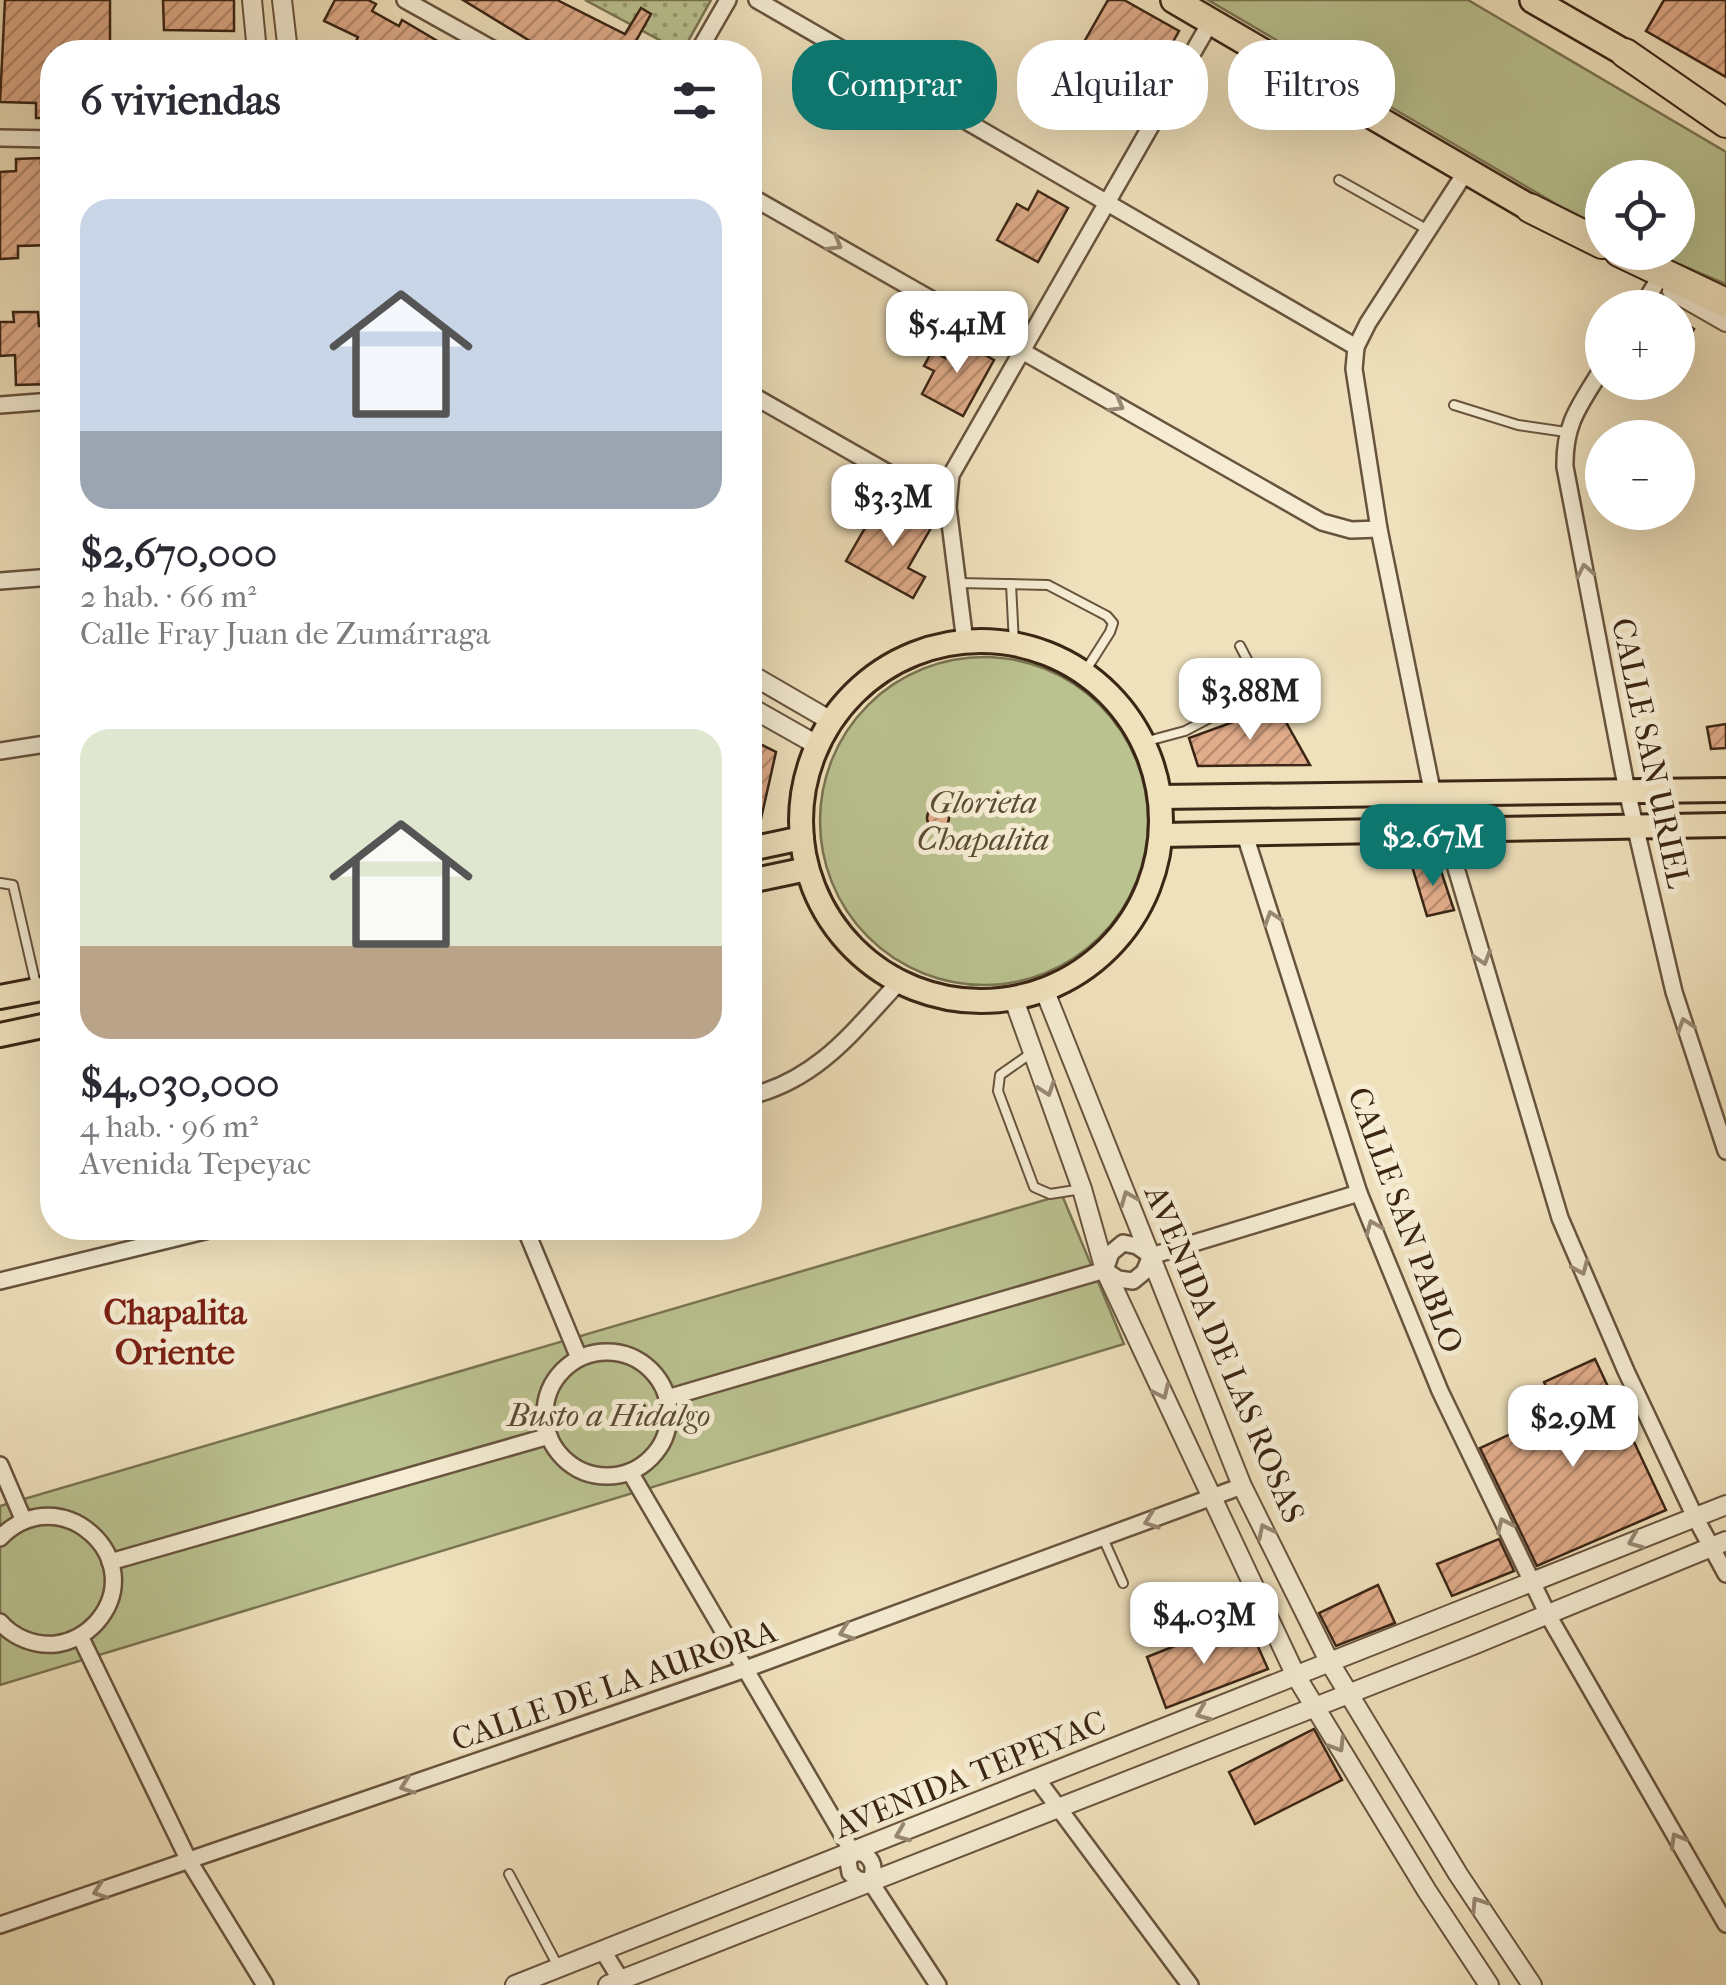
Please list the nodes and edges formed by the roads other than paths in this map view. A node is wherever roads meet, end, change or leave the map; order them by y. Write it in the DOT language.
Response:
graph roads {
  1 [pos="252,0"];
  2 [pos="282,0"];
  3 [pos="405,0"];
  4 [pos="728,0"];
  5 [pos="757,0"];
  6 [pos="1174,0"];
  7 [pos="1533,0"];
  8 [pos="1211,20"];
  9 [pos="256,40"];
  10 [pos="287,40"];
  11 [pos="477,40"];
  12 [pos="705,40"];
  13 [pos="1625,54"];
  14 [pos="1726,114"];
  15 [pos="1726,124"];
  16 [pos="0,138"];
  17 [pos="40,140"];
  18 [pos="1467,170"];
  19 [pos="1339,180"];
  20 [pos="1106,202"];
  21 [pos="762,203"];
  22 [pos="1530,208"];
  23 [pos="1428,230"];
  24 [pos="1585,238"];
  25 [pos="1638,270"];
  26 [pos="1657,270"];
  27 [pos="1657,282"];
  28 [pos="1652,290"];
  29 [pos="1726,303"];
  30 [pos="1726,322"];
  31 [pos="1356,347"];
  32 [pos="1020,350"];
  33 [pos="1585,399"];
  34 [pos="762,401"];
  35 [pos="40,403"];
  36 [pos="0,405"];
  37 [pos="1454,406"];
  38 [pos="1566,432"];
  39 [pos="948,506"];
  40 [pos="1379,528"];
  41 [pos="40,578"];
  42 [pos="0,581"];
  43 [pos="958,583"];
  44 [pos="1011,584"];
  45 [pos="966,642"];
  46 [pos="1014,644"];
  47 [pos="1240,646"];
  48 [pos="1084,673"];
  49 [pos="762,681"];
  50 [pos="762,714"];
  51 [pos="831,721"];
  52 [pos="1144,742"];
  53 [pos="818,745"];
  54 [pos="40,746"];
  55 [pos="0,751"];
  56 [pos="1726,790"];
  57 [pos="1627,792"];
  58 [pos="1433,795"];
  59 [pos="1160,797"];
  60 [pos="1726,825"];
  61 [pos="1636,827"];
  62 [pos="1445,831"];
  63 [pos="1161,835"];
  64 [pos="1245,835"];
  65 [pos="802,838"];
  66 [pos="762,846"];
  67 [pos="808,869"];
  68 [pos="762,879"];
  69 [pos="0,882"];
  70 [pos="40,972"];
  71 [pos="900,981"];
  72 [pos="40,989"];
  73 [pos="1044,989"];
  74 [pos="0,997"];
  75 [pos="1013,998"];
  76 [pos="40,1027"];
  77 [pos="0,1035"];
  78 [pos="1034,1052"];
  79 [pos="762,1093"];
  80 [pos="1726,1151"];
  81 [pos="1082,1188"];
  82 [pos="1359,1193"];
  83 [pos="168,1240"];
  84 [pos="531,1240"];
  85 [pos="1151,1256"];
  86 [pos="1105,1270"];
  87 [pos="0,1281"];
  88 [pos="580,1358"];
  89 [pos="668,1398"];
  90 [pos="549,1436"];
  91 [pos="0,1466"];
  92 [pos="630,1472"];
  93 [pos="1242,1486"];
  94 [pos="1212,1498"];
  95 [pos="1726,1505"];
  96 [pos="1695,1517"];
  97 [pos="24,1521"];
  98 [pos="0,1538"];
  99 [pos="1102,1538"];
  100 [pos="1718,1544"];
  101 [pos="110,1562"];
  102 [pos="1726,1574"];
  103 [pos="1122,1582"];
  104 [pos="1531,1582"];
  105 [pos="1548,1616"];
  106 [pos="0,1622"];
  107 [pos="80,1636"];
  108 [pos="1330,1663"];
  109 [pos="744,1670"];
  110 [pos="1296,1676"];
  111 [pos="1349,1694"];
  112 [pos="1315,1708"];
  113 [pos="1038,1778"];
  114 [pos="1059,1810"];
  115 [pos="853,1854"];
  116 [pos="189,1861"];
  117 [pos="509,1874"];
  118 [pos="870,1881"];
  119 [pos="1726,1924"];
  120 [pos="0,1925"];
  121 [pos="602,1951"];
  122 [pos="559,1968"];
  123 [pos="618,1983"];
  124 [pos="265,1985"];
  125 [pos="515,1985"];
  126 [pos="938,1985"];
  127 [pos="1190,1985"];
  128 [pos="1488,1985"];
  129 [pos="1532,1985"];
  1 -- 9 [label="street"];
  2 -- 10 [label="street"];
  3 -- 11 [label="street"];
  4 -- 12 [label="street"];
  5 -- 20 [label="street"];
  6 -- 8 [label="highway"];
  7 -- 13 [label="highway"];
  8 -- 18 [label="highway"];
  8 -- 20 [label="street"];
  13 -- 14 [label="street"];
  13 -- 15 [label="highway"];
  16 -- 17 [label="street"];
  18 -- 22 [label="highway"];
  18 -- 23 [label="street"];
  19 -- 23 [label="lane"];
  20 -- 31 [label="street"];
  20 -- 32 [label="street"];
  21 -- 32 [label="street, one-way"];
  22 -- 24 [label="highway"];
  23 -- 31 [label="street"];
  25 -- 27 [label="street"];
  26 -- 29 [label="highway"];
  27 -- 28 [label="street"];
  27 -- 30 [label="street"];
  31 -- 40 [label="street"];
  32 -- 39 [label="street"];
  32 -- 40 [label="street, one-way"];
  33 -- 38 [label="street"];
  34 -- 39 [label="street"];
  35 -- 36 [label="street"];
  37 -- 38 [label="lane"];
  57 -- 38 [label="street, CALLE SAN URIEL, one-way"];
  39 -- 43 [label="street"];
  40 -- 58 [label="street"];
  41 -- 42 [label="street"];
  43 -- 44 [label="lane"];
  43 -- 45 [label="street"];
  44 -- 46 [label="lane"];
  44 -- 48 [label="lane"];
  45 -- 46 [label="main road"];
  45 -- 51 [label="main road"];
  46 -- 48 [label="main road"];
  47 -- 52 [label="lane"];
  48 -- 52 [label="main road"];
  49 -- 51 [label="street"];
  50 -- 53 [label="street"];
  51 -- 53 [label="main road"];
  52 -- 59 [label="main road"];
  53 -- 65 [label="main road"];
  54 -- 55 [label="street"];
  56 -- 57 [label="main road"];
  57 -- 58 [label="main road"];
  57 -- 61 [label="street, CALLE SAN URIEL"];
  58 -- 59 [label="main road"];
  59 -- 63 [label="main road"];
  60 -- 61 [label="main road"];
  61 -- 62 [label="main road"];
  80 -- 61 [label="street, CALLE SAN URIEL, one-way"];
  62 -- 64 [label="main road"];
  62 -- 96 [label="street, one-way"];
  63 -- 64 [label="main road"];
  63 -- 73 [label="main road"];
  82 -- 64 [label="street, CALLE SAN PABLO, one-way"];
  65 -- 66 [label="main road"];
  65 -- 67 [label="main road"];
  67 -- 68 [label="main road"];
  67 -- 71 [label="main road"];
  69 -- 70 [label="lane"];
  71 -- 75 [label="main road"];
  71 -- 79 [label="street"];
  72 -- 74 [label="main road"];
  73 -- 75 [label="main road"];
  85 -- 73 [label="street, AVENIDA DE LAS ROSAS, one-way"];
  75 -- 78 [label="street, AVENIDA DE LAS ROSAS"];
  76 -- 77 [label="main road"];
  78 -- 81 [label="street, AVENIDA DE LAS ROSAS, one-way"];
  78 -- 81 [label="lane"];
  81 -- 86 [label="street, AVENIDA DE LAS ROSAS"];
  82 -- 85 [label="street"];
  104 -- 82 [label="street, CALLE SAN PABLO, one-way"];
  83 -- 87 [label="street"];
  84 -- 88 [label="street"];
  85 -- 86 [label="street"];
  85 -- 86 [label="street"];
  85 -- 93 [label="street, AVENIDA DE LAS ROSAS"];
  86 -- 89 [label="street"];
  86 -- 94 [label="street, AVENIDA DE LAS ROSAS, one-way"];
  88 -- 89 [label="street"];
  88 -- 90 [label="street"];
  89 -- 92 [label="street"];
  90 -- 92 [label="street"];
  90 -- 101 [label="street"];
  91 -- 97 [label="street"];
  92 -- 109 [label="street"];
  93 -- 94 [label="street, CALLE DE LA AURORA"];
  108 -- 93 [label="street, AVENIDA DE LAS ROSAS, one-way"];
  94 -- 99 [label="street, CALLE DE LA AURORA, one-way"];
  94 -- 110 [label="street, AVENIDA DE LAS ROSAS"];
  95 -- 96 [label="street, AVENIDA TEPEYAC"];
  96 -- 100 [label="street"];
  96 -- 104 [label="street, AVENIDA TEPEYAC, one-way"];
  97 -- 98 [label="street"];
  97 -- 101 [label="street"];
  99 -- 103 [label="lane"];
  99 -- 109 [label="street, CALLE DE LA AURORA, one-way"];
  100 -- 102 [label="street"];
  100 -- 105 [label="street, AVENIDA TEPEYAC"];
  101 -- 107 [label="street"];
  104 -- 105 [label="street, CALLE SAN PABLO"];
  104 -- 108 [label="street, AVENIDA TEPEYAC"];
  105 -- 111 [label="street, AVENIDA TEPEYAC"];
  119 -- 105 [label="street, CALLE SAN PABLO, one-way"];
  106 -- 107 [label="street"];
  107 -- 116 [label="street"];
  108 -- 110 [label="street, AVENIDA TEPEYAC"];
  108 -- 111 [label="street, AVENIDA DE LAS ROSAS"];
  109 -- 115 [label="street"];
  109 -- 116 [label="street, CALLE DE LA AURORA, one-way"];
  110 -- 112 [label="street, AVENIDA DE LAS ROSAS"];
  110 -- 113 [label="street, AVENIDA TEPEYAC, one-way"];
  111 -- 112 [label="street, AVENIDA TEPEYAC"];
  129 -- 111 [label="street, AVENIDA DE LAS ROSAS, one-way"];
  112 -- 114 [label="street, AVENIDA TEPEYAC"];
  112 -- 128 [label="street, AVENIDA DE LAS ROSAS, one-way"];
  113 -- 114 [label="street"];
  113 -- 115 [label="street, AVENIDA TEPEYAC, one-way"];
  114 -- 118 [label="street, AVENIDA TEPEYAC"];
  114 -- 127 [label="street"];
  115 -- 118 [label="street"];
  115 -- 121 [label="street, AVENIDA TEPEYAC"];
  116 -- 120 [label="street, CALLE DE LA AURORA, one-way"];
  116 -- 124 [label="street"];
  117 -- 122 [label="lane"];
  118 -- 123 [label="street, AVENIDA TEPEYAC"];
  118 -- 126 [label="street"];
  121 -- 122 [label="street, AVENIDA TEPEYAC"];
  121 -- 123 [label="street"];
  122 -- 125 [label="street, AVENIDA TEPEYAC"];
}
